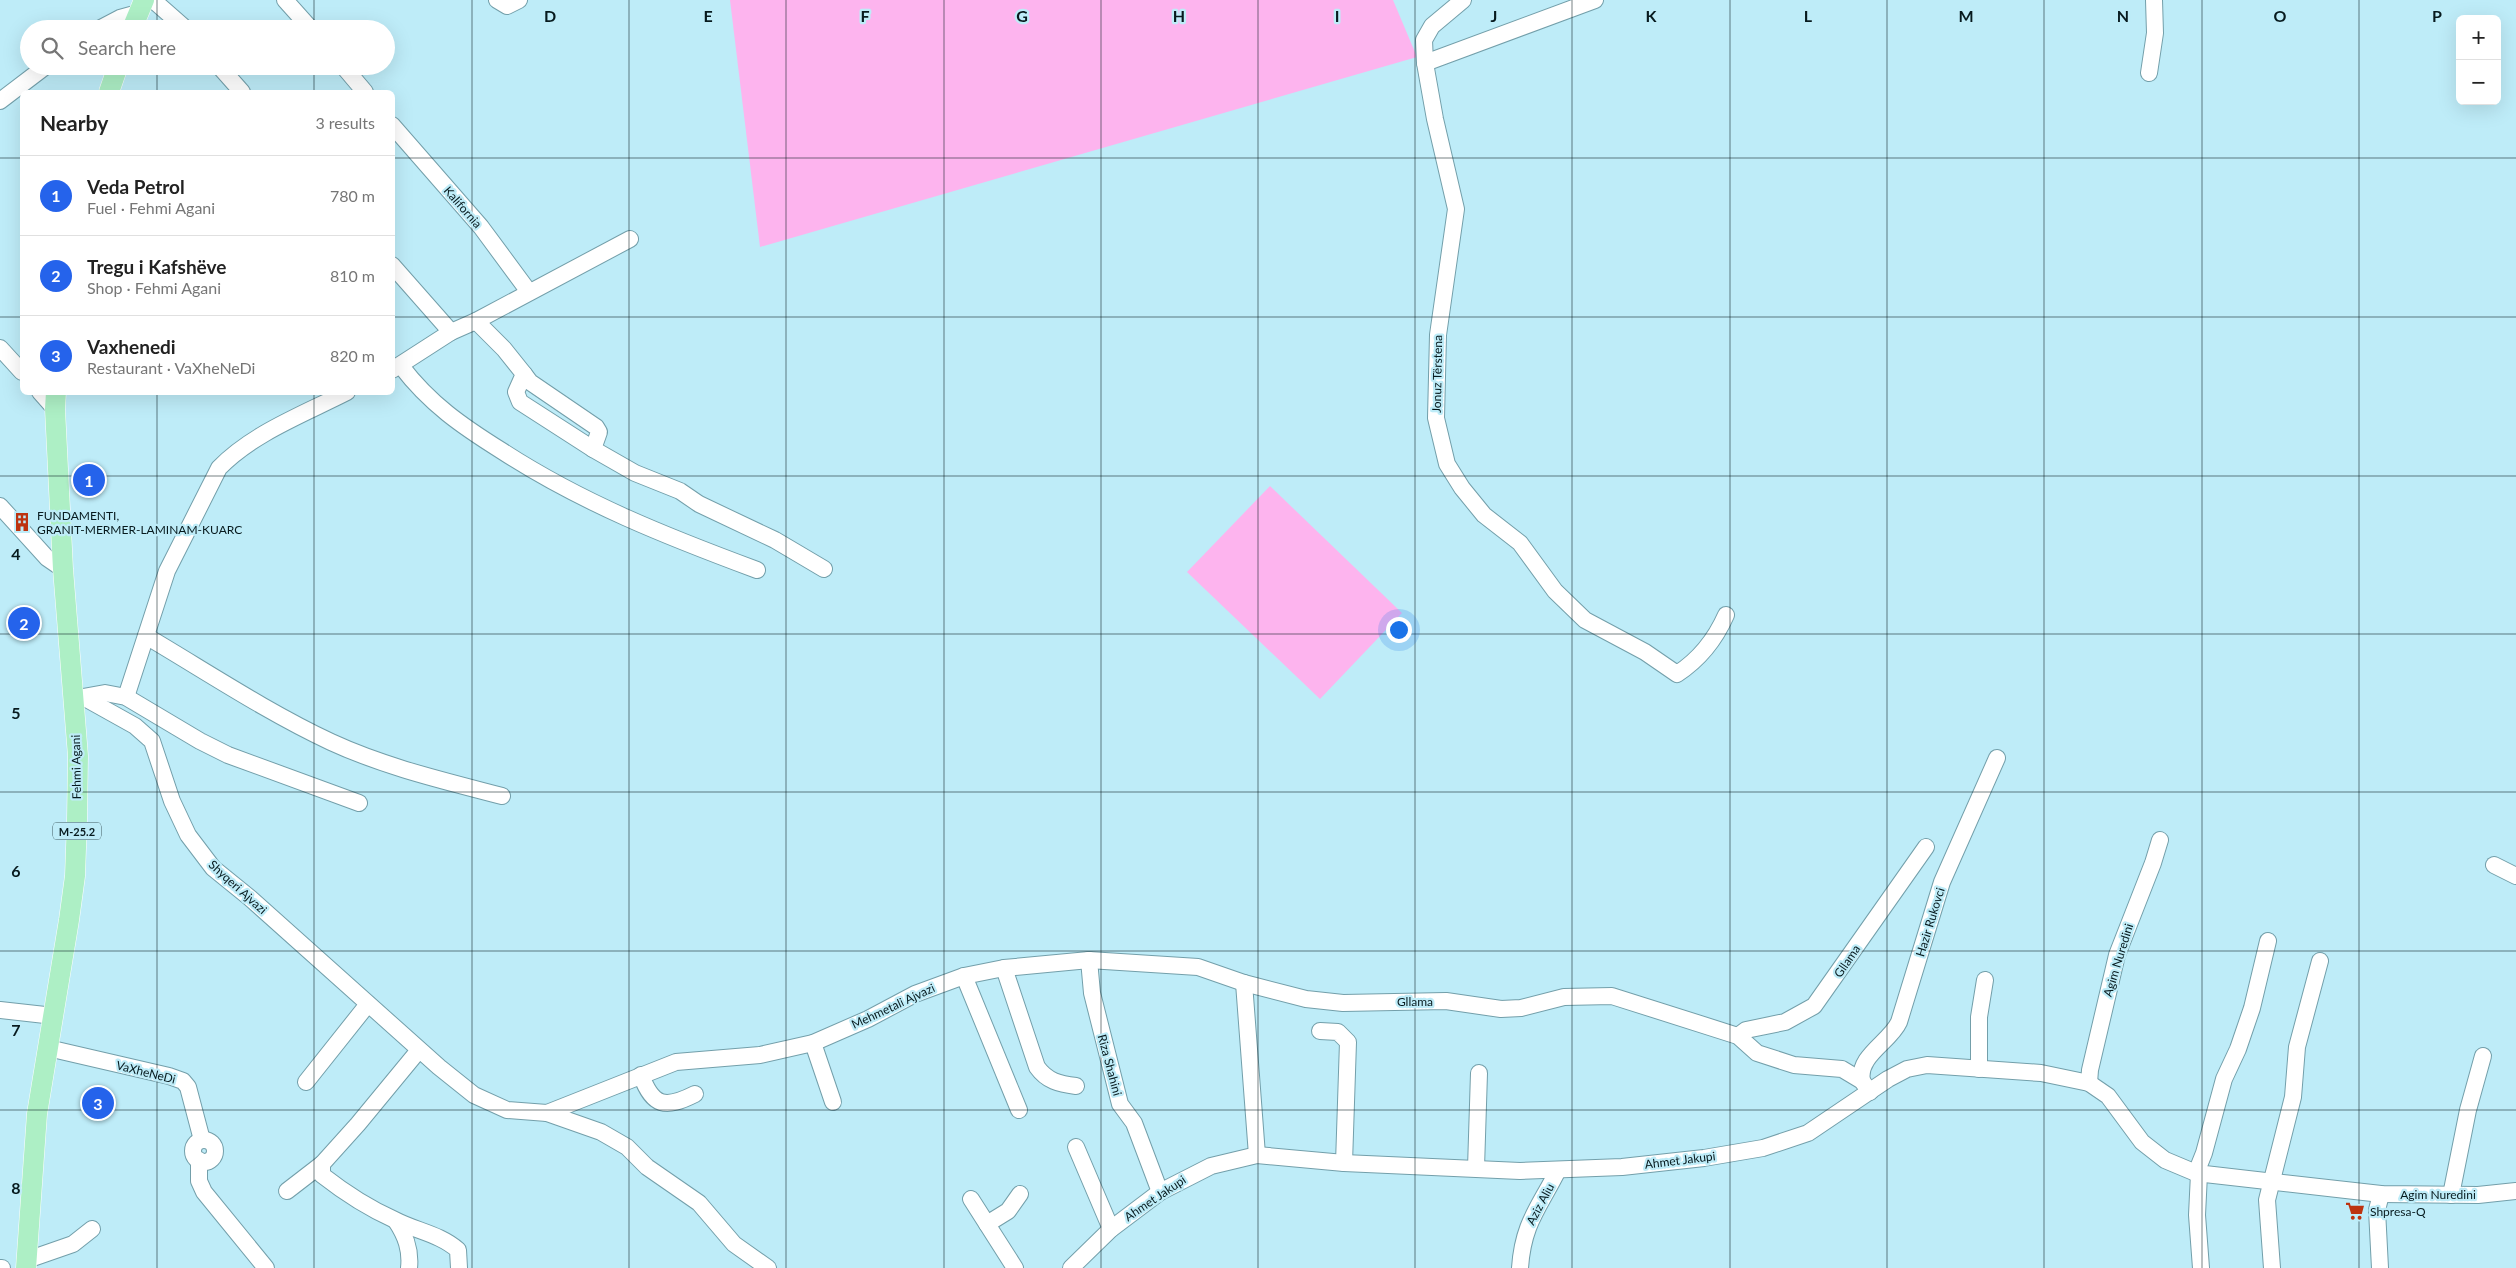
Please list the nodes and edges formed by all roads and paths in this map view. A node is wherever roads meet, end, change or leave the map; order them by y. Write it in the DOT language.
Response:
graph roads {
  1 [pos="153,0"];
  2 [pos="286,0"];
  3 [pos="497,0"];
  4 [pos="519,0"];
  5 [pos="1464,0"];
  6 [pos="1595,0"];
  7 [pos="2154,0"];
  8 [pos="138,14"];
  9 [pos="116,20"];
  10 [pos="176,20"];
  11 [pos="303,20"];
  12 [pos="1425,63"];
  13 [pos="2149,73"];
  14 [pos="34,75"];
  15 [pos="115,75"];
  16 [pos="227,75"];
  17 [pos="351,75"];
  18 [pos="110,90"];
  19 [pos="240,90"];
  20 [pos="363,90"];
  21 [pos="0,101"];
  22 [pos="395,128"];
  23 [pos="630,239"];
  24 [pos="395,268"];
  25 [pos="529,292"];
  26 [pos="476,321"];
  27 [pos="451,332"];
  28 [pos="0,348"];
  29 [pos="396,368"];
  30 [pos="20,370"];
  31 [pos="524,374"];
  32 [pos="341,395"];
  33 [pos="55,401"];
  34 [pos="593,449"];
  35 [pos="0,506"];
  36 [pos="63,569"];
  37 [pos="824,569"];
  38 [pos="758,570"];
  39 [pos="1726,615"];
  40 [pos="146,636"];
  41 [pos="78,697"];
  42 [pos="126,697"];
  43 [pos="1996,758"];
  44 [pos="502,796"];
  45 [pos="359,803"];
  46 [pos="2160,840"];
  47 [pos="1926,847"];
  48 [pos="2494,865"];
  49 [pos="2516,876"];
  50 [pos="2268,940"];
  51 [pos="1089,960"];
  52 [pos="2320,961"];
  53 [pos="1004,968"];
  54 [pos="964,976"];
  55 [pos="1985,980"];
  56 [pos="1244,983"];
  57 [pos="368,1004"];
  58 [pos="0,1010"];
  59 [pos="54,1016"];
  60 [pos="1320,1031"];
  61 [pos="1738,1036"];
  62 [pos="813,1042"];
  63 [pos="48,1048"];
  64 [pos="419,1050"];
  65 [pos="2483,1056"];
  66 [pos="1979,1069"];
  67 [pos="1479,1073"];
  68 [pos="641,1075"];
  69 [pos="306,1082"];
  70 [pos="2089,1083"];
  71 [pos="1076,1086"];
  72 [pos="1866,1086"];
  73 [pos="695,1094"];
  74 [pos="832,1102"];
  75 [pos="1019,1110"];
  76 [pos="547,1113"];
  77 [pos="1076,1147"];
  78 [pos="1257,1155"];
  79 [pos="1344,1163"];
  80 [pos="322,1164"];
  81 [pos="1476,1168"];
  82 [pos="1558,1170"];
  83 [pos="2198,1173"];
  84 [pos="2271,1182"];
  85 [pos="287,1191"];
  86 [pos="2516,1191"];
  87 [pos="1160,1192"];
  88 [pos="1020,1194"];
  89 [pos="2380,1194"];
  90 [pos="2451,1195"];
  91 [pos="971,1199"];
  92 [pos="396,1221"];
  93 [pos="987,1224"];
  94 [pos="92,1229"];
  95 [pos="1111,1229"];
  96 [pos="26,1264"];
  97 [pos="266,1268"];
  98 [pos="409,1268"];
  99 [pos="459,1268"];
  100 [pos="768,1268"];
  101 [pos="1015,1268"];
  102 [pos="1071,1268"];
  103 [pos="1520,1268"];
  104 [pos="2201,1268"];
  105 [pos="2272,1268"];
  106 [pos="2380,1268"];
  1 -- 10 [label="street"];
  2 -- 11 [label="street"];
  3 -- 4 [label="street"];
  5 -- 12 [label="street, Jonuz Tërstena"];
  6 -- 12 [label="street"];
  7 -- 13 [label="street"];
  8 -- 9 [label="street"];
  12 -- 39 [label="street, Jonuz Tërstena"];
  14 -- 21 [label="street"];
  15 -- 18 [label="main road"];
  16 -- 19 [label="street"];
  17 -- 20 [label="street"];
  22 -- 25 [label="street, Kalifornia"];
  23 -- 25 [label="street"];
  24 -- 27 [label="street"];
  25 -- 26 [label="street"];
  26 -- 27 [label="street"];
  26 -- 31 [label="street"];
  27 -- 29 [label="street"];
  28 -- 30 [label="street"];
  29 -- 38 [label="street"];
  31 -- 34 [label="street"];
  31 -- 34 [label="street"];
  32 -- 40 [label="street"];
  33 -- 36 [label="main road, Fehmi Agani / M-25.2"];
  34 -- 37 [label="street"];
  35 -- 36 [label="street"];
  36 -- 41 [label="main road, Fehmi Agani / M-25.2"];
  40 -- 42 [label="street"];
  40 -- 44 [label="street"];
  41 -- 42 [label="street"];
  41 -- 57 [label="street, Shyqeri Ajvazi"];
  41 -- 59 [label="main road, Fehmi Agani / M-25.2"];
  42 -- 45 [label="street"];
  43 -- 72 [label="street, Hazir Rukovci"];
  46 -- 70 [label="street, Agim Nuredini"];
  47 -- 61 [label="street, Gllama"];
  48 -- 49 [label="street"];
  50 -- 83 [label="street"];
  51 -- 53 [label="street, Mehmetali Ajvazi"];
  51 -- 56 [label="street, Gllama"];
  51 -- 87 [label="street, Riza Shahini"];
  52 -- 84 [label="street"];
  53 -- 54 [label="street, Mehmetali Ajvazi"];
  53 -- 71 [label="street"];
  54 -- 62 [label="street, Mehmetali Ajvazi"];
  54 -- 75 [label="street"];
  55 -- 66 [label="street"];
  56 -- 61 [label="street, Gllama"];
  56 -- 78 [label="street"];
  57 -- 64 [label="street, Shyqeri Ajvazi"];
  57 -- 69 [label="street"];
  58 -- 59 [label="street"];
  59 -- 63 [label="main road, Fehmi Agani / M-25.2"];
  60 -- 79 [label="street"];
  61 -- 72 [label="street, Gllama"];
  62 -- 68 [label="street, Mehmetali Ajvazi"];
  62 -- 74 [label="street"];
  63 -- 96 [label="main road, Fehmi Agani / M-25.2"];
  63 -- 97 [label="street, VaXheNeDi"];
  64 -- 76 [label="street, Shyqeri Ajvazi"];
  64 -- 80 [label="street"];
  65 -- 90 [label="street"];
  66 -- 70 [label="street, Agim Nuredini"];
  66 -- 72 [label="street, Agim Nuredini"];
  67 -- 81 [label="street"];
  68 -- 73 [label="street"];
  68 -- 76 [label="street, Mehmetali Ajvazi"];
  70 -- 83 [label="street, Agim Nuredini"];
  72 -- 82 [label="street, Ahmet Jakupi"];
  76 -- 100 [label="street, Shyqeri Ajvazi"];
  77 -- 95 [label="street"];
  78 -- 79 [label="street, Ahmet Jakupi"];
  78 -- 87 [label="street, Ahmet Jakupi"];
  79 -- 81 [label="street, Ahmet Jakupi"];
  80 -- 85 [label="street"];
  80 -- 92 [label="street"];
  81 -- 82 [label="street, Ahmet Jakupi"];
  82 -- 103 [label="street, Aziz Aliu"];
  83 -- 84 [label="street, Agim Nuredini"];
  83 -- 104 [label="street"];
  84 -- 89 [label="street, Agim Nuredini"];
  84 -- 105 [label="street"];
  86 -- 90 [label="street, Agim Nuredini"];
  87 -- 95 [label="street, Ahmet Jakupi"];
  88 -- 93 [label="street"];
  89 -- 90 [label="street, Agim Nuredini"];
  89 -- 106 [label="street"];
  91 -- 93 [label="street"];
  92 -- 98 [label="street"];
  92 -- 99 [label="street"];
  93 -- 101 [label="street"];
  94 -- 96 [label="street, Fehmi Agani"];
  95 -- 102 [label="street, Ahmet Jakupi"];
}
